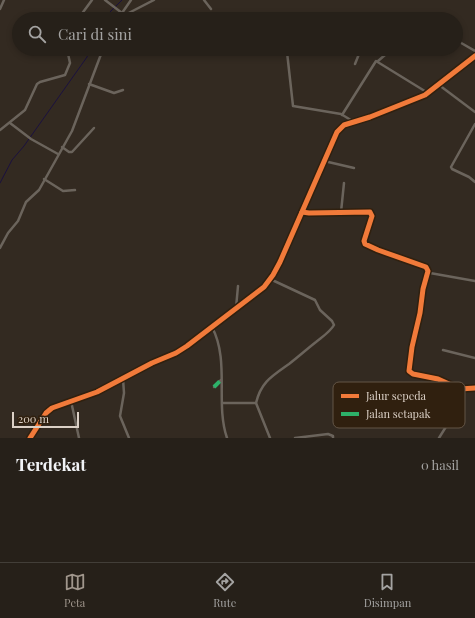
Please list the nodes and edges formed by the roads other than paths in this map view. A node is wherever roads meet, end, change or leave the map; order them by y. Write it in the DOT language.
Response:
graph roads {
  1 [pos="4,0"];
  2 [pos="92,0"];
  3 [pos="105,0"];
  4 [pos="131,0"];
  5 [pos="154,0"];
  6 [pos="204,0"];
  7 [pos="0,9"];
  8 [pos="211,9"];
  9 [pos="83,12"];
  10 [pos="121,12"];
  11 [pos="123,12"];
  12 [pos="132,12"];
  13 [pos="463,44"];
  14 [pos="475,51"];
  15 [pos="68,56"];
  16 [pos="100,56"];
  17 [pos="287,56"];
  18 [pos="358,56"];
  19 [pos="384,56"];
  20 [pos="475,56"];
  21 [pos="378,61"];
  22 [pos="355,64"];
  23 [pos="89,84"];
  24 [pos="439,85"];
  25 [pos="123,90"];
  26 [pos="428,93"];
  27 [pos="475,112"];
  28 [pos="342,115"];
  29 [pos="10,122"];
  30 [pos="355,122"];
  31 [pos="475,124"];
  32 [pos="94,128"];
  33 [pos="0,130"];
  34 [pos="62,147"];
  35 [pos="58,154"];
  36 [pos="324,161"];
  37 [pos="354,168"];
  38 [pos="44,179"];
  39 [pos="475,182"];
  40 [pos="344,183"];
  41 [pos="75,190"];
  42 [pos="302,212"];
  43 [pos="342,212"];
  44 [pos="0,248"];
  45 [pos="427,274"];
  46 [pos="270,280"];
  47 [pos="475,281"];
  48 [pos="238,286"];
  49 [pos="236,309"];
  50 [pos="212,327"];
  51 [pos="443,350"];
  52 [pos="475,358"];
  53 [pos="123,379"];
  54 [pos="221,380"];
  55 [pos="446,382"];
  56 [pos="214,387"];
  57 [pos="475,388"];
  58 [pos="465,389"];
  59 [pos="71,401"];
  60 [pos="256,403"];
  61 [pos="223,404"];
  62 [pos="446,428"];
  63 [pos="30,438"];
  64 [pos="79,438"];
  65 [pos="129,438"];
  66 [pos="227,438"];
  67 [pos="270,438"];
  68 [pos="295,438"];
  69 [pos="333,438"];
  70 [pos="440,438"];
  1 -- 7 [label="street"];
  2 -- 9 [label="street"];
  3 -- 10 [label="street"];
  4 -- 11 [label="street"];
  5 -- 12 [label="street"];
  6 -- 8 [label="street"];
  13 -- 14 [label="street"];
  15 -- 29 [label="street"];
  16 -- 23 [label="street"];
  17 -- 28 [label="street"];
  18 -- 22 [label="street"];
  19 -- 21 [label="street"];
  20 -- 24 [label="street"];
  21 -- 26 [label="street"];
  21 -- 28 [label="street"];
  23 -- 25 [label="street"];
  23 -- 34 [label="street"];
  24 -- 26 [label="street"];
  24 -- 27 [label="street"];
  26 -- 30 [label="street"];
  28 -- 30 [label="street"];
  29 -- 33 [label="street"];
  29 -- 35 [label="street"];
  30 -- 36 [label="street"];
  31 -- 39 [label="street"];
  32 -- 34 [label="street"];
  34 -- 35 [label="street"];
  35 -- 38 [label="street"];
  36 -- 37 [label="street"];
  36 -- 42 [label="street"];
  38 -- 41 [label="street"];
  38 -- 44 [label="street"];
  40 -- 43 [label="street"];
  42 -- 43 [label="street"];
  42 -- 46 [label="street"];
  43 -- 45 [label="street"];
  45 -- 47 [label="street"];
  45 -- 55 [label="street"];
  46 -- 49 [label="street"];
  46 -- 60 [label="street"];
  48 -- 49 [label="street"];
  49 -- 50 [label="street"];
  50 -- 53 [label="street"];
  50 -- 54 [label="street"];
  51 -- 52 [label="street"];
  53 -- 59 [label="street"];
  53 -- 65 [label="street"];
  54 -- 56 [label="street"];
  54 -- 61 [label="street"];
  57 -- 58 [label="street"];
  59 -- 63 [label="street"];
  59 -- 64 [label="street"];
  60 -- 61 [label="street"];
  60 -- 67 [label="street"];
  61 -- 66 [label="street"];
  62 -- 70 [label="street"];
  68 -- 69 [label="street"];
}
